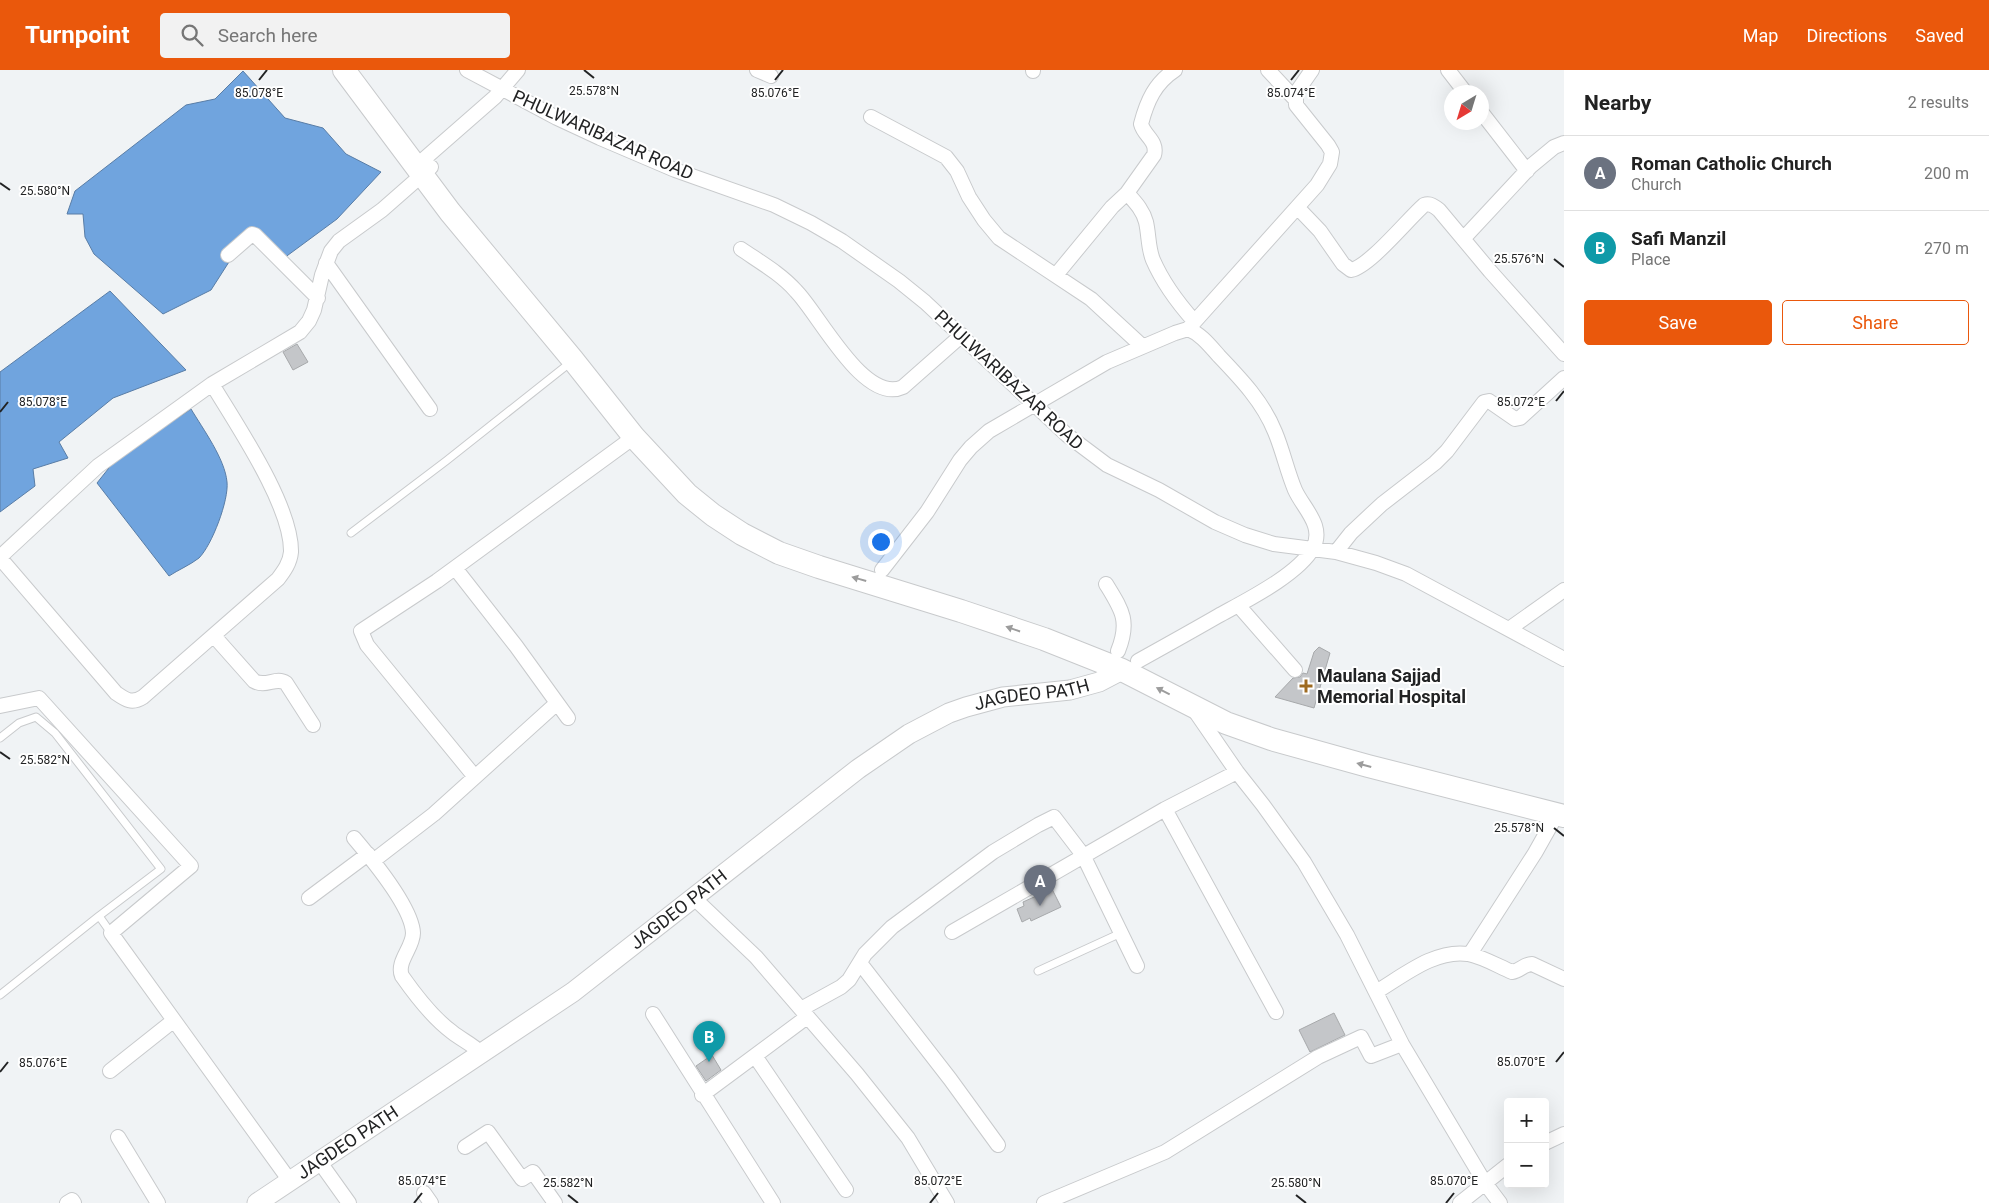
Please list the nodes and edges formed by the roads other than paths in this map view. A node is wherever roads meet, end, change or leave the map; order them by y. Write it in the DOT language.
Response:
graph roads {
  1 [pos="344,70"];
  2 [pos="362,70"];
  3 [pos="467,70"];
  4 [pos="518,70"];
  5 [pos="757,70"];
  6 [pos="1175,70"];
  7 [pos="1268,70"];
  8 [pos="1312,70"];
  9 [pos="1448,70"];
  10 [pos="771,76"];
  11 [pos="1460,85"];
  12 [pos="502,90"];
  13 [pos="1295,99"];
  14 [pos="871,117"];
  15 [pos="1489,122"];
  16 [pos="1564,142"];
  17 [pos="423,167"];
  18 [pos="1527,171"];
  19 [pos="1127,193"];
  20 [pos="1298,208"];
  21 [pos="1463,239"];
  22 [pos="741,249"];
  23 [pos="228,255"];
  24 [pos="326,262"];
  25 [pos="1056,275"];
  26 [pos="519,285"];
  27 [pos="318,298"];
  28 [pos="1191,325"];
  29 [pos="962,335"];
  30 [pos="1142,346"];
  31 [pos="1564,354"];
  32 [pos="573,360"];
  33 [pos="1564,378"];
  34 [pos="212,384"];
  35 [pos="1035,406"];
  36 [pos="430,409"];
  37 [pos="634,437"];
  38 [pos="351,533"];
  39 [pos="1313,548"];
  40 [pos="1336,552"];
  41 [pos="0,557"];
  42 [pos="455,568"];
  43 [pos="882,570"];
  44 [pos="1106,584"];
  45 [pos="1564,590"];
  46 [pos="925,592"];
  47 [pos="1238,605"];
  48 [pos="1509,629"];
  49 [pos="214,636"];
  50 [pos="1564,659"];
  51 [pos="1126,661"];
  52 [pos="1295,670"];
  53 [pos="558,704"];
  54 [pos="0,706"];
  55 [pos="1192,706"];
  56 [pos="568,718"];
  57 [pos="313,725"];
  58 [pos="0,738"];
  59 [pos="1311,743"];
  60 [pos="1237,772"];
  61 [pos="475,776"];
  62 [pos="1165,809"];
  63 [pos="1562,810"];
  64 [pos="354,838"];
  65 [pos="1083,855"];
  66 [pos="370,858"];
  67 [pos="310,898"];
  68 [pos="694,898"];
  69 [pos="99,916"];
  70 [pos="952,932"];
  71 [pos="1121,932"];
  72 [pos="111,933"];
  73 [pos="1470,954"];
  74 [pos="860,962"];
  75 [pos="1137,966"];
  76 [pos="1038,970"];
  77 [pos="1564,979"];
  78 [pos="1376,992"];
  79 [pos="0,995"];
  80 [pos="1276,1012"];
  81 [pos="804,1013"];
  82 [pos="652,1014"];
  83 [pos="173,1021"];
  84 [pos="1402,1044"];
  85 [pos="481,1053"];
  86 [pos="755,1056"];
  87 [pos="110,1070"];
  88 [pos="702,1095"];
  89 [pos="1564,1134"];
  90 [pos="118,1138"];
  91 [pos="1549,1141"];
  92 [pos="998,1146"];
  93 [pos="466,1147"];
  94 [pos="319,1161"];
  95 [pos="1504,1169"];
  96 [pos="290,1181"];
  97 [pos="1485,1184"];
  98 [pos="846,1190"];
  99 [pos="67,1203"];
  100 [pos="74,1203"];
  101 [pos="158,1203"];
  102 [pos="257,1203"];
  103 [pos="349,1203"];
  104 [pos="555,1203"];
  105 [pos="773,1203"];
  106 [pos="947,1203"];
  107 [pos="1044,1203"];
  108 [pos="1460,1203"];
  109 [pos="1500,1203"];
  1 -- 17 [label="highway"];
  2 -- 17 [label="highway"];
  3 -- 12 [label="street, PHULWARIBAZAR ROAD"];
  4 -- 12 [label="street"];
  5 -- 10 [label="street"];
  6 -- 19 [label="street"];
  7 -- 13 [label="street"];
  8 -- 13 [label="street"];
  9 -- 11 [label="street"];
  12 -- 17 [label="street"];
  12 -- 29 [label="street, PHULWARIBAZAR ROAD"];
  13 -- 20 [label="street"];
  14 -- 25 [label="street"];
  15 -- 18 [label="street"];
  16 -- 18 [label="street"];
  17 -- 24 [label="street"];
  17 -- 26 [label="highway"];
  18 -- 21 [label="street"];
  19 -- 25 [label="street"];
  19 -- 28 [label="street"];
  20 -- 21 [label="street"];
  20 -- 28 [label="street"];
  21 -- 31 [label="street"];
  22 -- 29 [label="street"];
  23 -- 27 [label="street"];
  24 -- 27 [label="street"];
  24 -- 36 [label="street"];
  25 -- 30 [label="street"];
  26 -- 32 [label="highway"];
  26 -- 43 [label="highway"];
  27 -- 34 [label="street"];
  28 -- 30 [label="street"];
  28 -- 39 [label="street"];
  29 -- 35 [label="street, PHULWARIBAZAR ROAD"];
  30 -- 35 [label="street"];
  32 -- 37 [label="highway"];
  32 -- 38 [label="lane"];
  33 -- 40 [label="street"];
  34 -- 41 [label="street"];
  34 -- 49 [label="street"];
  35 -- 39 [label="street, PHULWARIBAZAR ROAD"];
  35 -- 43 [label="street"];
  37 -- 42 [label="street"];
  46 -- 37 [label="highway, one-way"];
  39 -- 40 [label="street, PHULWARIBAZAR ROAD"];
  39 -- 47 [label="street"];
  40 -- 48 [label="street, PHULWARIBAZAR ROAD"];
  41 -- 49 [label="street"];
  42 -- 53 [label="street"];
  42 -- 61 [label="street"];
  43 -- 46 [label="highway"];
  44 -- 51 [label="street"];
  45 -- 48 [label="street"];
  46 -- 51 [label="highway"];
  47 -- 51 [label="street"];
  47 -- 52 [label="street"];
  48 -- 50 [label="street, PHULWARIBAZAR ROAD"];
  49 -- 57 [label="street"];
  55 -- 51 [label="highway, one-way"];
  51 -- 59 [label="highway"];
  51 -- 68 [label="main road, JAGDEO PATH"];
  53 -- 56 [label="street"];
  53 -- 61 [label="street"];
  54 -- 72 [label="street"];
  55 -- 59 [label="highway"];
  55 -- 60 [label="street"];
  58 -- 69 [label="lane"];
  59 -- 63 [label="highway"];
  60 -- 62 [label="street"];
  60 -- 78 [label="street"];
  61 -- 66 [label="street"];
  62 -- 65 [label="street"];
  62 -- 80 [label="street"];
  63 -- 73 [label="street"];
  64 -- 66 [label="street"];
  65 -- 70 [label="street"];
  65 -- 71 [label="street"];
  65 -- 74 [label="street"];
  66 -- 67 [label="street"];
  66 -- 85 [label="street"];
  68 -- 81 [label="street"];
  68 -- 85 [label="main road, JAGDEO PATH"];
  69 -- 72 [label="lane"];
  69 -- 79 [label="lane"];
  71 -- 75 [label="street"];
  71 -- 76 [label="lane"];
  72 -- 83 [label="street"];
  73 -- 77 [label="street"];
  73 -- 78 [label="street"];
  74 -- 81 [label="street"];
  74 -- 92 [label="street"];
  78 -- 84 [label="street"];
  81 -- 86 [label="street"];
  81 -- 106 [label="street"];
  82 -- 88 [label="street"];
  83 -- 87 [label="street"];
  83 -- 96 [label="street"];
  84 -- 97 [label="street"];
  84 -- 107 [label="street"];
  85 -- 94 [label="main road, JAGDEO PATH"];
  86 -- 88 [label="street"];
  86 -- 98 [label="street"];
  88 -- 105 [label="street"];
  89 -- 91 [label="street"];
  90 -- 101 [label="street"];
  93 -- 104 [label="street"];
  94 -- 96 [label="main road, JAGDEO PATH"];
  94 -- 103 [label="street"];
  95 -- 97 [label="street"];
  96 -- 102 [label="main road, JAGDEO PATH"];
  97 -- 108 [label="street"];
  97 -- 109 [label="street"];
  99 -- 100 [label="street"];
}
